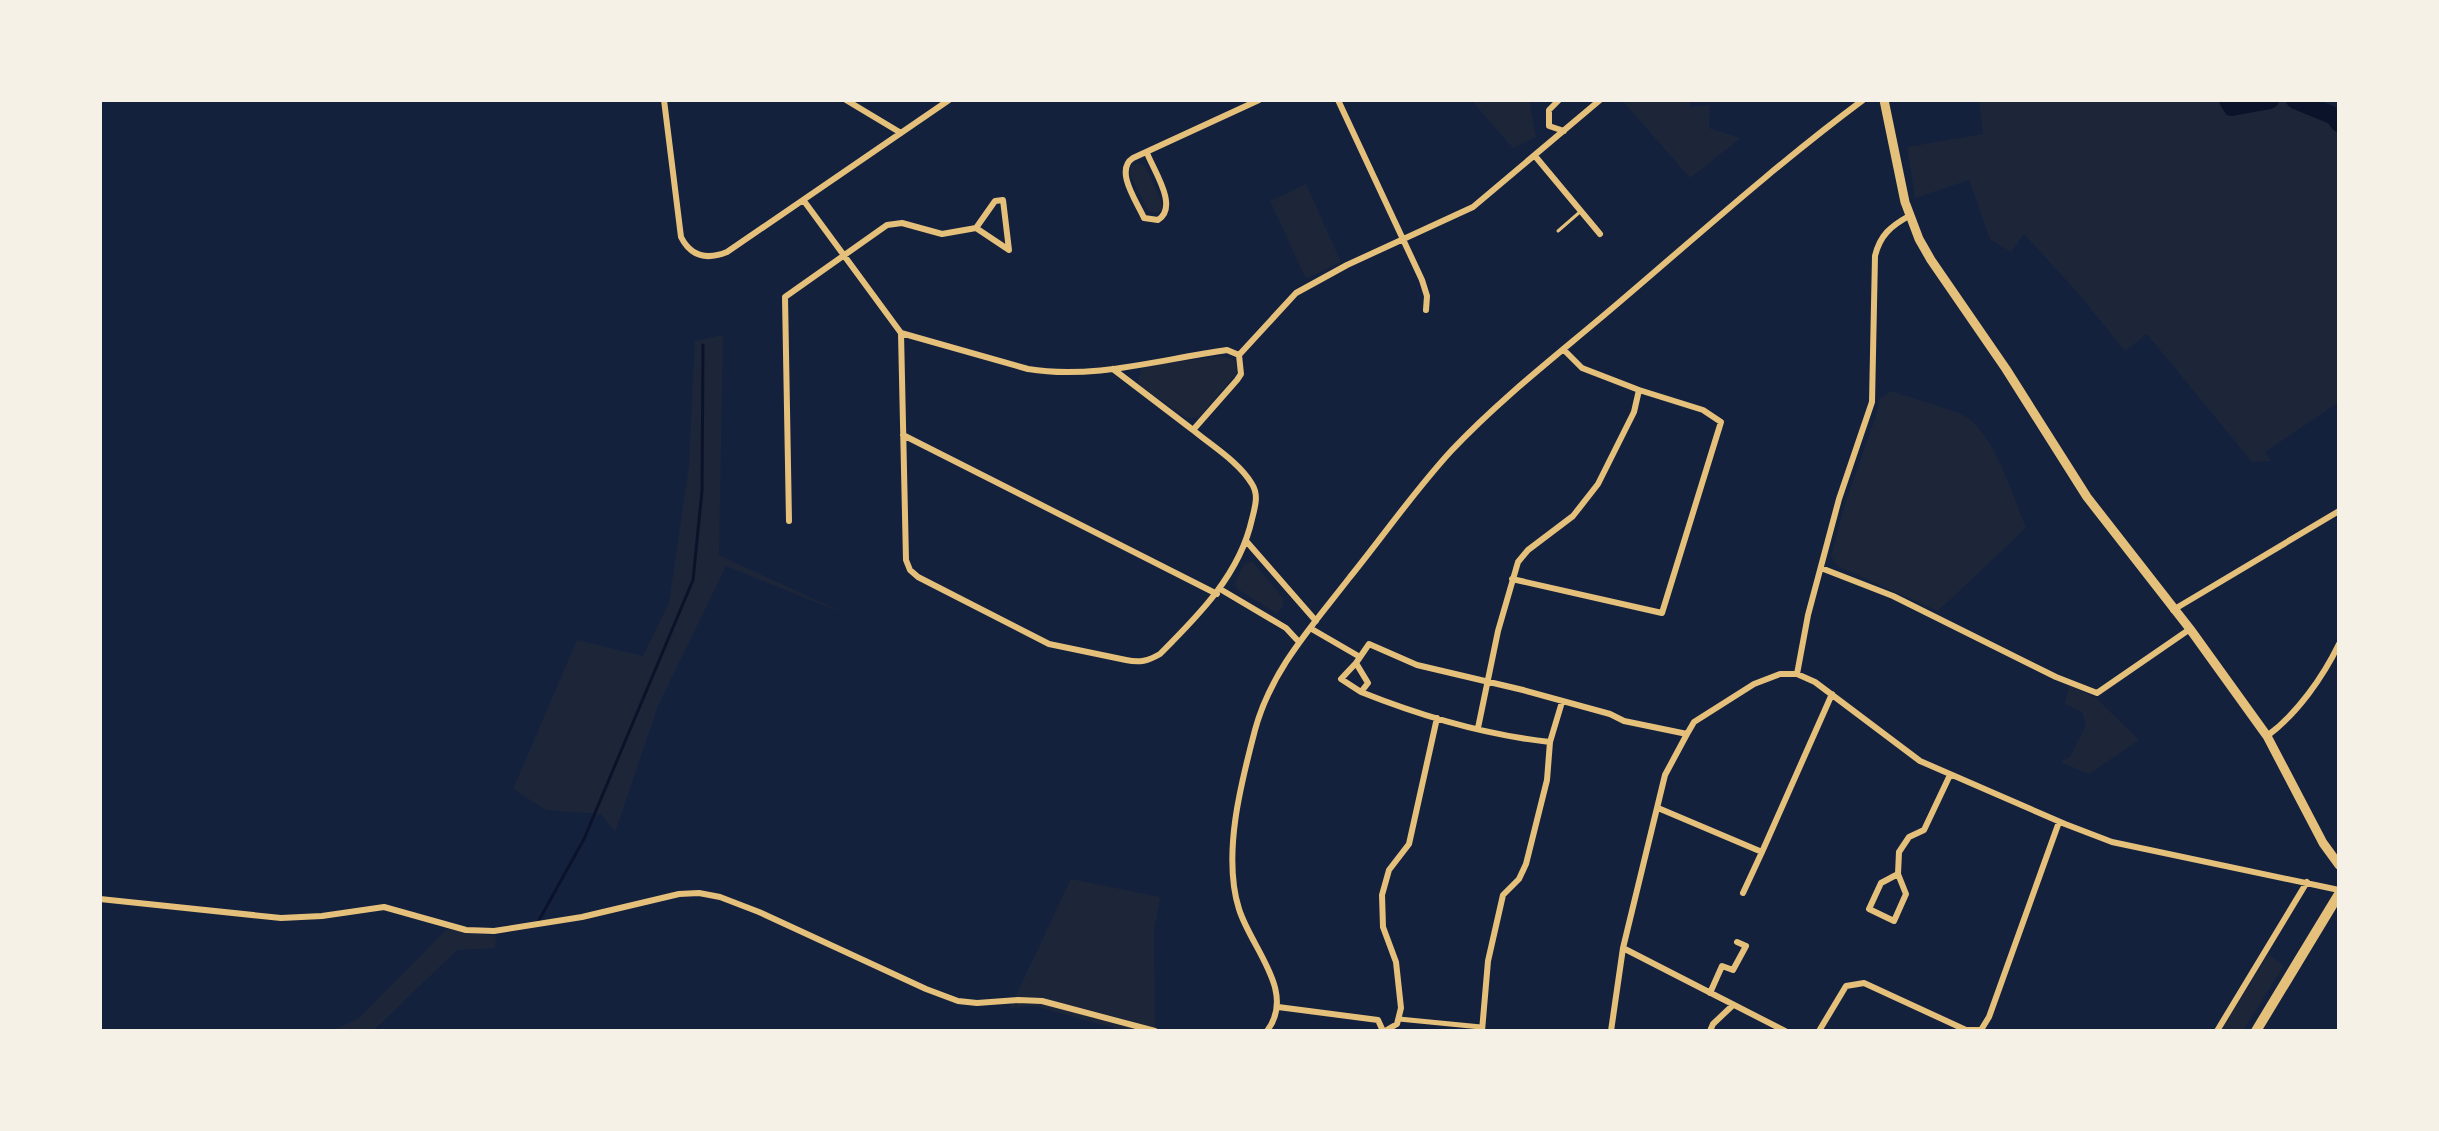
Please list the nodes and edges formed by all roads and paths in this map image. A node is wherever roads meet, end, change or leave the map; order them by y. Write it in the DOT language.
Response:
graph roads {
  1 [pos="664,100"];
  2 [pos="846,100"];
  3 [pos="949,100"];
  4 [pos="1259,100"];
  5 [pos="1338,100"];
  6 [pos="1559,100"];
  7 [pos="1600,100"];
  8 [pos="1863,100"];
  9 [pos="1884,100"];
  10 [pos="1564,131"];
  11 [pos="901,133"];
  12 [pos="1147,153"];
  13 [pos="1535,156"];
  14 [pos="804,201"];
  15 [pos="1581,211"];
  16 [pos="1909,216"];
  17 [pos="976,228"];
  18 [pos="1558,231"];
  19 [pos="1600,234"];
  20 [pos="1403,239"];
  21 [pos="844,256"];
  22 [pos="1426,310"];
  23 [pos="901,333"];
  24 [pos="1564,350"];
  25 [pos="1239,355"];
  26 [pos="1113,369"];
  27 [pos="1639,390"];
  28 [pos="1193,430"];
  29 [pos="903,435"];
  30 [pos="2339,511"];
  31 [pos="789,521"];
  32 [pos="1247,542"];
  33 [pos="1821,568"];
  34 [pos="1512,579"];
  35 [pos="1218,591"];
  36 [pos="2173,610"];
  37 [pos="1316,621"];
  38 [pos="1310,628"];
  39 [pos="2190,629"];
  40 [pos="1299,642"];
  41 [pos="2339,644"];
  42 [pos="1358,660"];
  43 [pos="1797,674"];
  44 [pos="1487,683"];
  45 [pos="1361,692"];
  46 [pos="1832,694"];
  47 [pos="1562,702"];
  48 [pos="1437,718"];
  49 [pos="1478,728"];
  50 [pos="1687,734"];
  51 [pos="2267,736"];
  52 [pos="1550,742"];
  53 [pos="1950,775"];
  54 [pos="1658,808"];
  55 [pos="2059,822"];
  56 [pos="1762,852"];
  57 [pos="2339,865"];
  58 [pos="1898,874"];
  59 [pos="2307,882"];
  60 [pos="2339,892"];
  61 [pos="1743,893"];
  62 [pos="100,899"];
  63 [pos="1737,942"];
  64 [pos="1623,948"];
  65 [pos="1710,993"];
  66 [pos="1732,1006"];
  67 [pos="1278,1007"];
  68 [pos="1399,1019"];
  69 [pos="1481,1029"];
  70 [pos="1155,1031"];
  71 [pos="1267,1031"];
  72 [pos="1384,1031"];
  73 [pos="1611,1031"];
  74 [pos="1710,1031"];
  75 [pos="1785,1031"];
  76 [pos="1819,1031"];
  77 [pos="2217,1031"];
  78 [pos="2256,1031"];
  1 -- 14 [label="street"];
  2 -- 11 [label="street"];
  3 -- 11 [label="street"];
  4 -- 12 [label="street"];
  5 -- 20 [label="street"];
  6 -- 10 [label="street"];
  7 -- 10 [label="street"];
  8 -- 24 [label="street"];
  9 -- 16 [label="main road"];
  10 -- 13 [label="street"];
  11 -- 14 [label="street"];
  12 -- 12 [label="street"];
  13 -- 15 [label="street"];
  13 -- 20 [label="street"];
  14 -- 21 [label="street"];
  15 -- 18 [label="lane"];
  15 -- 19 [label="street"];
  16 -- 33 [label="street"];
  16 -- 36 [label="main road"];
  17 -- 17 [label="street"];
  17 -- 21 [label="street"];
  20 -- 22 [label="street"];
  20 -- 25 [label="street"];
  21 -- 23 [label="street"];
  21 -- 31 [label="street"];
  23 -- 26 [label="street"];
  23 -- 29 [label="street"];
  24 -- 27 [label="street"];
  24 -- 37 [label="street"];
  25 -- 26 [label="street"];
  25 -- 28 [label="street"];
  26 -- 28 [label="street"];
  27 -- 34 [label="street"];
  27 -- 34 [label="street"];
  28 -- 32 [label="street"];
  29 -- 35 [label="street"];
  29 -- 35 [label="street"];
  30 -- 36 [label="street"];
  32 -- 35 [label="street"];
  32 -- 37 [label="street"];
  33 -- 39 [label="street"];
  33 -- 43 [label="street"];
  34 -- 44 [label="street"];
  35 -- 40 [label="street"];
  36 -- 39 [label="main road"];
  37 -- 38 [label="street"];
  38 -- 40 [label="street"];
  38 -- 42 [label="street"];
  39 -- 51 [label="main road"];
  40 -- 67 [label="street"];
  41 -- 51 [label="street"];
  42 -- 44 [label="street"];
  42 -- 45 [label="street"];
  42 -- 45 [label="street"];
  43 -- 46 [label="street"];
  43 -- 50 [label="street"];
  44 -- 47 [label="street"];
  44 -- 49 [label="street"];
  45 -- 48 [label="street"];
  46 -- 53 [label="street"];
  46 -- 56 [label="street"];
  47 -- 50 [label="street"];
  47 -- 52 [label="street"];
  48 -- 49 [label="street"];
  48 -- 68 [label="street"];
  49 -- 52 [label="street"];
  50 -- 54 [label="street"];
  51 -- 57 [label="main road"];
  52 -- 69 [label="street"];
  53 -- 55 [label="street"];
  53 -- 58 [label="street"];
  54 -- 56 [label="street"];
  54 -- 64 [label="street"];
  55 -- 59 [label="street"];
  55 -- 76 [label="street"];
  56 -- 61 [label="street"];
  58 -- 58 [label="street"];
  59 -- 60 [label="street"];
  59 -- 77 [label="street"];
  60 -- 78 [label="main road"];
  62 -- 70 [label="street"];
  63 -- 65 [label="street"];
  64 -- 65 [label="street"];
  64 -- 73 [label="street"];
  65 -- 66 [label="street"];
  66 -- 74 [label="street"];
  66 -- 75 [label="street"];
  67 -- 71 [label="street"];
  67 -- 72 [label="street"];
  68 -- 69 [label="street"];
  68 -- 72 [label="street"];
}
